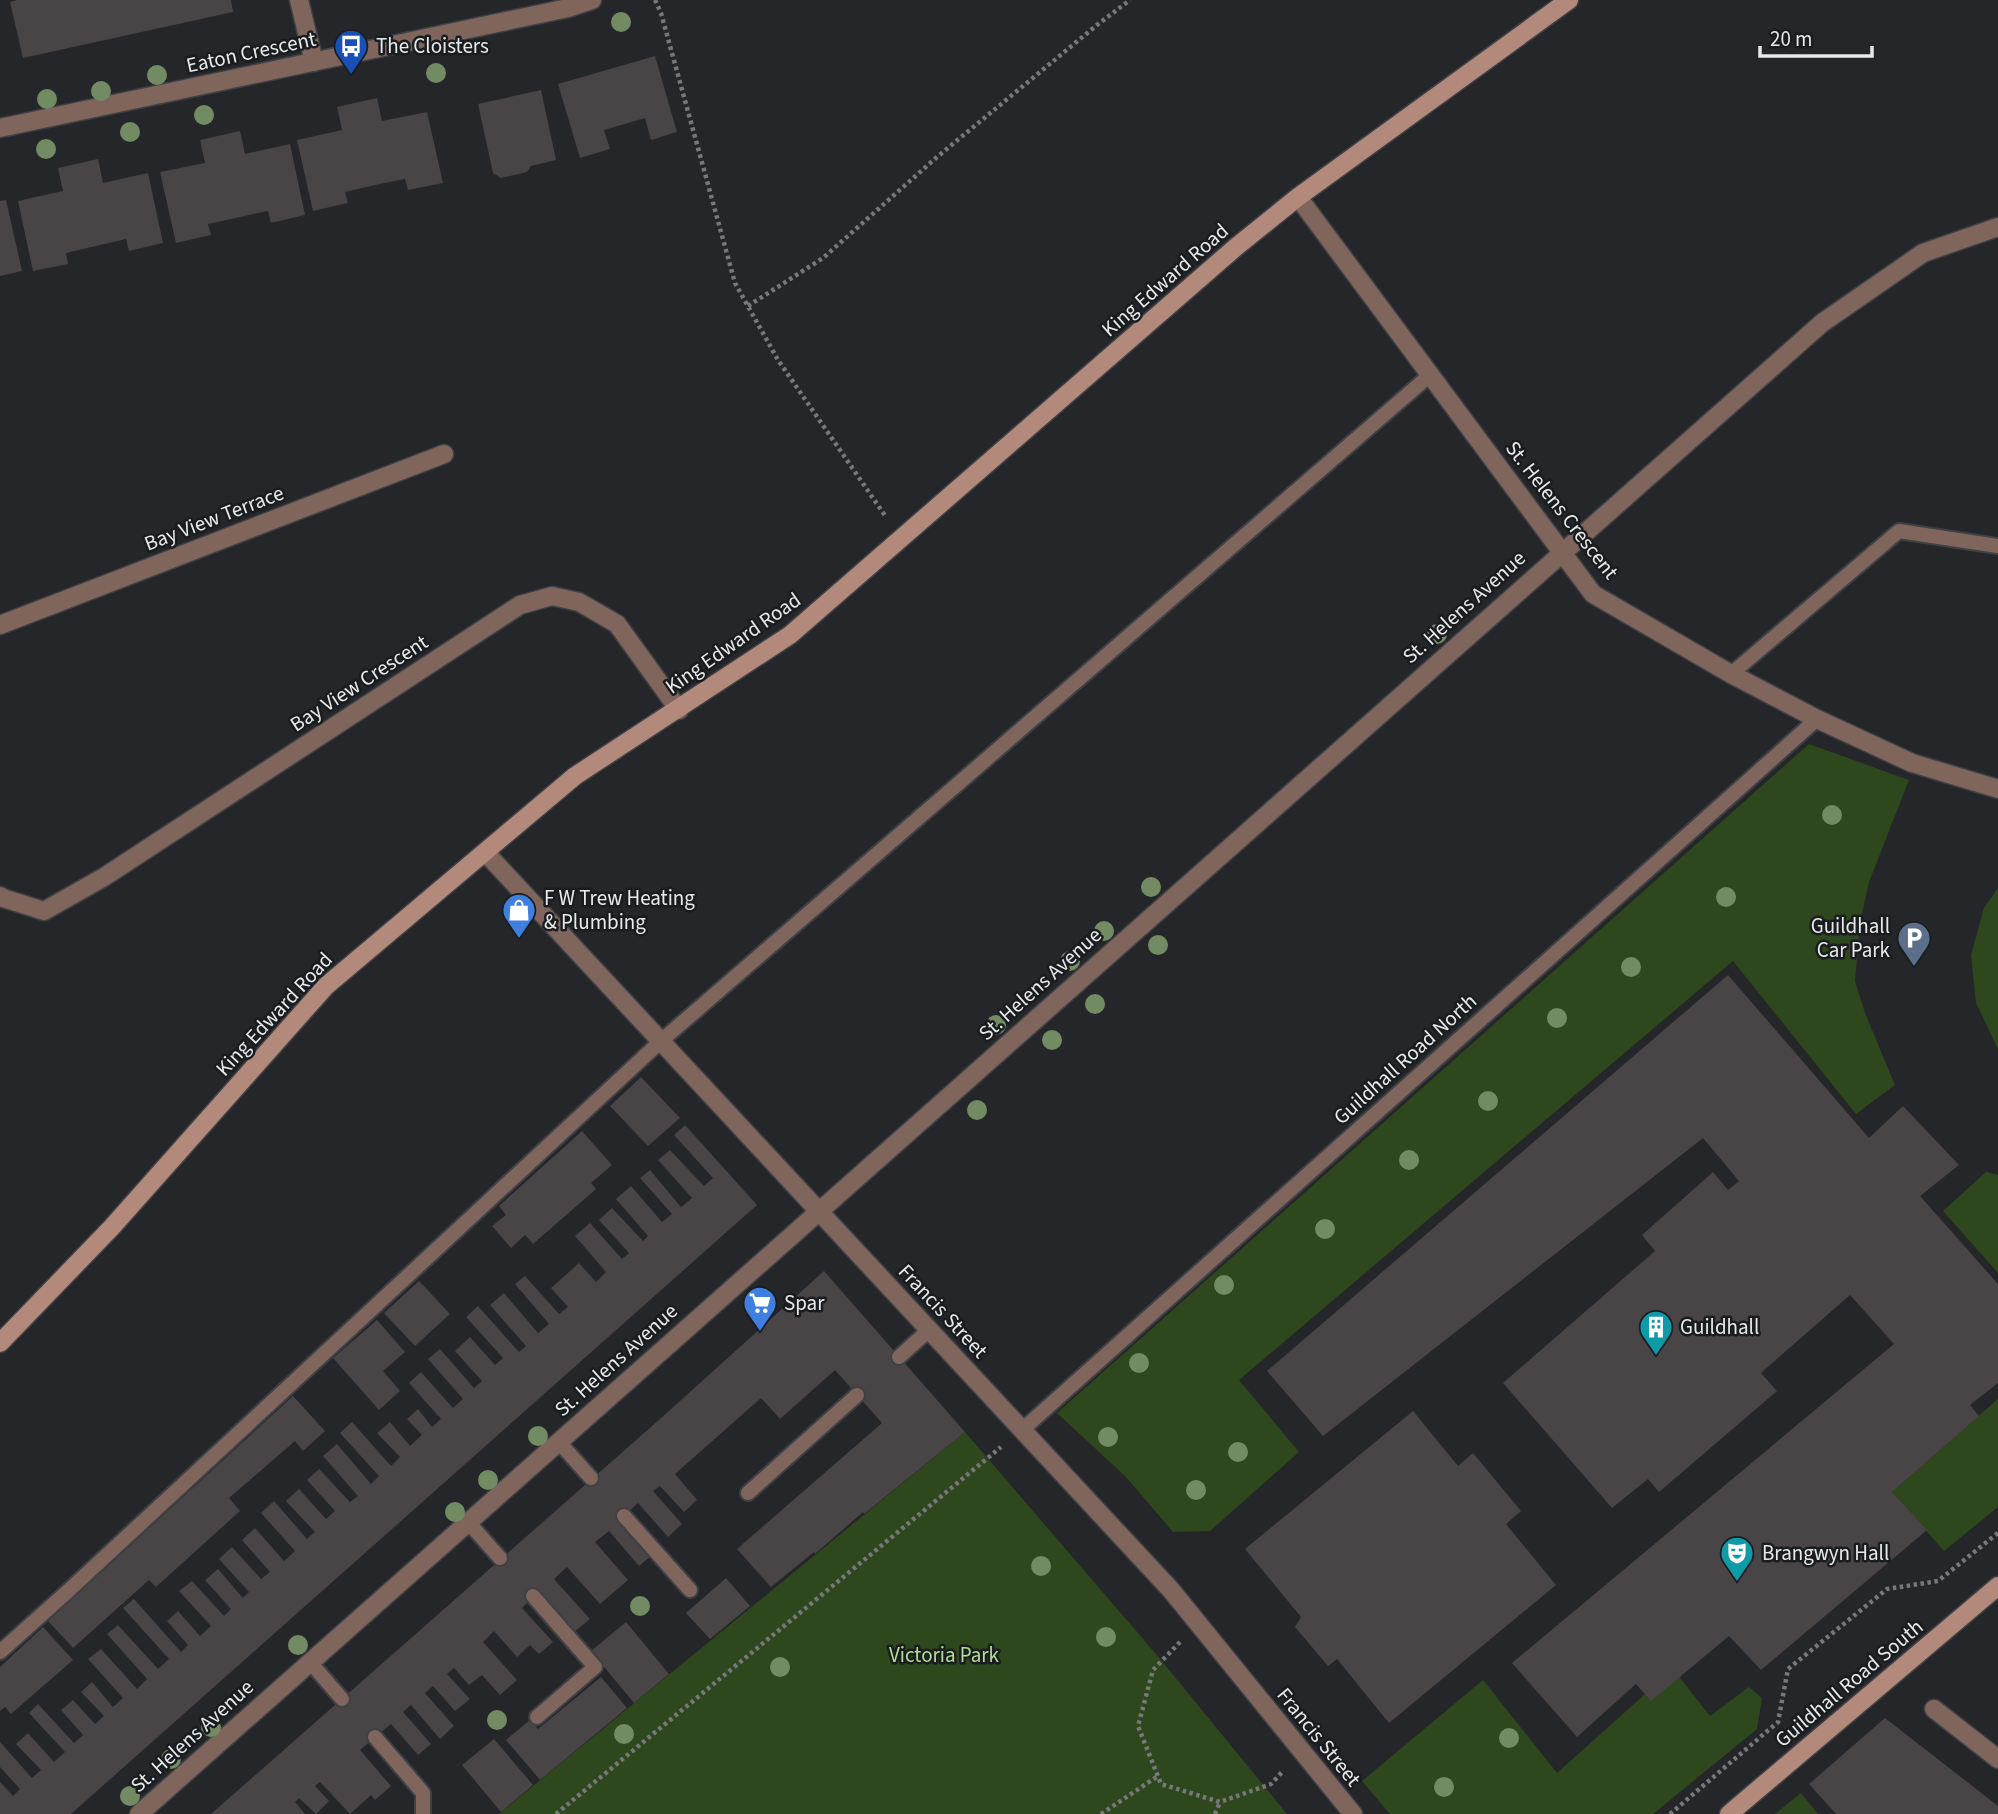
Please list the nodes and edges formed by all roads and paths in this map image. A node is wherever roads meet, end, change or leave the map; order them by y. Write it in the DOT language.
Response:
graph roads {
  1 [pos="299,0"];
  2 [pos="592,0"];
  3 [pos="655,0"];
  4 [pos="1130,0"];
  5 [pos="1569,0"];
  6 [pos="314,62"];
  7 [pos="0,128"];
  8 [pos="1298,197"];
  9 [pos="1998,228"];
  10 [pos="748,306"];
  11 [pos="1430,375"];
  12 [pos="444,454"];
  13 [pos="902,539"];
  14 [pos="1998,546"];
  15 [pos="1562,551"];
  16 [pos="0,625"];
  17 [pos="1731,674"];
  18 [pos="679,710"];
  19 [pos="1816,719"];
  20 [pos="1998,789"];
  21 [pos="485,852"];
  22 [pos="0,896"];
  23 [pos="661,1041"];
  24 [pos="818,1211"];
  25 [pos="929,1330"];
  26 [pos="0,1343"];
  27 [pos="899,1357"];
  28 [pos="857,1395"];
  29 [pos="1022,1430"];
  30 [pos="558,1441"];
  31 [pos="591,1478"];
  32 [pos="748,1493"];
  33 [pos="624,1516"];
  34 [pos="468,1522"];
  35 [pos="1998,1532"];
  36 [pos="500,1558"];
  37 [pos="1998,1587"];
  38 [pos="690,1590"];
  39 [pos="533,1596"];
  40 [pos="1198,1624"];
  41 [pos="0,1652"];
  42 [pos="310,1662"];
  43 [pos="342,1699"];
  44 [pos="1934,1709"];
  45 [pos="537,1717"];
  46 [pos="375,1737"];
  47 [pos="1301,1750"];
  48 [pos="1998,1759"];
  49 [pos="1158,1775"];
  50 [pos="1220,1802"];
  51 [pos="139,1814"];
  52 [pos="424,1814"];
  53 [pos="556,1814"];
  54 [pos="1101,1814"];
  55 [pos="1215,1814"];
  56 [pos="1353,1814"];
  57 [pos="1670,1814"];
  58 [pos="1730,1814"];
  1 -- 6 [label="street"];
  2 -- 6 [label="street, Eaton Crescent"];
  3 -- 10 [label="path"];
  4 -- 10 [label="path"];
  5 -- 8 [label="street, King Edward Road"];
  6 -- 7 [label="street, Eaton Crescent"];
  8 -- 11 [label="street, St. Helens Crescent"];
  8 -- 13 [label="street, King Edward Road"];
  9 -- 15 [label="street, St. Helens Avenue"];
  10 -- 13 [label="path"];
  11 -- 15 [label="street, St. Helens Crescent"];
  11 -- 23 [label="lane"];
  12 -- 16 [label="street, Bay View Terrace"];
  13 -- 18 [label="street, King Edward Road"];
  14 -- 17 [label="lane"];
  15 -- 17 [label="street, St. Helens Crescent"];
  15 -- 24 [label="street, St. Helens Avenue"];
  17 -- 19 [label="street, St. Helens Crescent"];
  18 -- 21 [label="street, King Edward Road"];
  18 -- 22 [label="street, Bay View Crescent"];
  19 -- 20 [label="street, St. Helens Crescent"];
  19 -- 29 [label="lane, Guildhall Road North"];
  21 -- 23 [label="street, Francis Street"];
  21 -- 26 [label="street, King Edward Road"];
  23 -- 24 [label="street, Francis Street"];
  23 -- 41 [label="lane"];
  24 -- 25 [label="street, Francis Street"];
  24 -- 30 [label="street, St. Helens Avenue"];
  25 -- 27 [label="lane"];
  25 -- 29 [label="street, Francis Street"];
  28 -- 32 [label="lane"];
  29 -- 40 [label="street, Francis Street"];
  29 -- 53 [label="path"];
  30 -- 31 [label="lane"];
  30 -- 34 [label="street, St. Helens Avenue"];
  33 -- 38 [label="lane"];
  34 -- 36 [label="lane"];
  34 -- 42 [label="street, St. Helens Avenue"];
  35 -- 57 [label="path"];
  37 -- 58 [label="street, Guildhall Road South"];
  39 -- 45 [label="lane"];
  40 -- 47 [label="street, Francis Street"];
  40 -- 49 [label="path"];
  42 -- 43 [label="lane"];
  42 -- 51 [label="street, St. Helens Avenue"];
  44 -- 48 [label="street"];
  46 -- 52 [label="lane"];
  47 -- 50 [label="path"];
  47 -- 56 [label="street, Francis Street"];
  49 -- 50 [label="path"];
  49 -- 54 [label="path"];
  50 -- 55 [label="path"];
}
